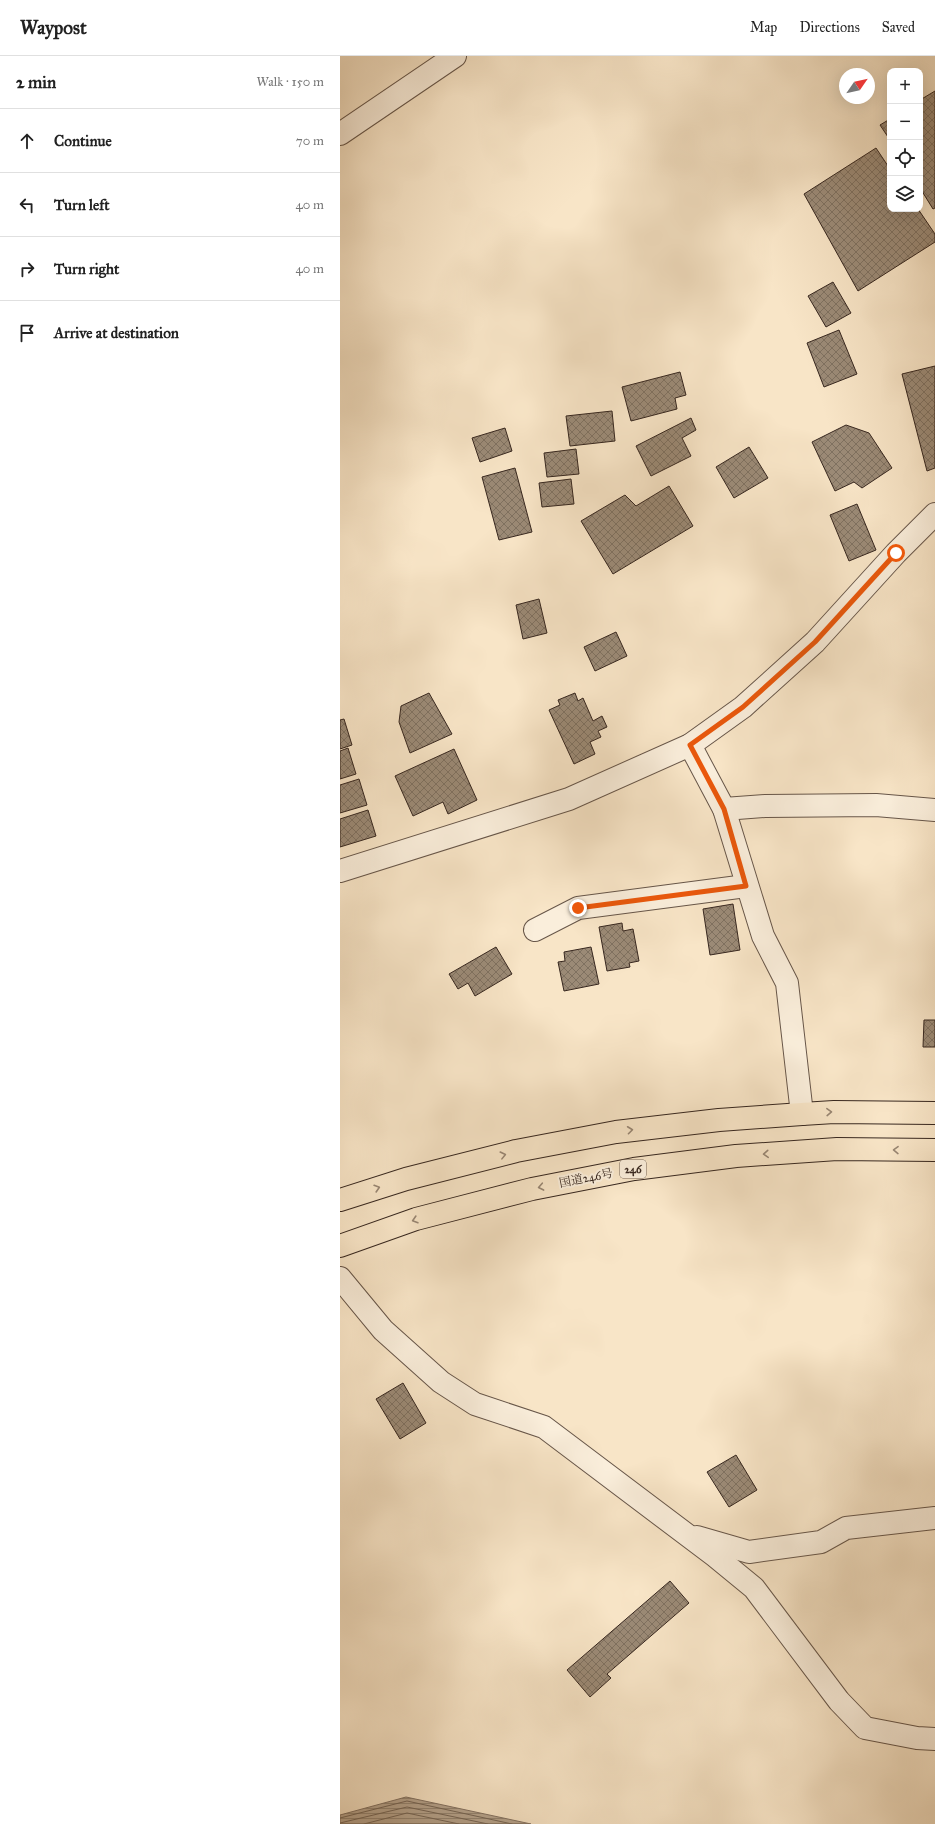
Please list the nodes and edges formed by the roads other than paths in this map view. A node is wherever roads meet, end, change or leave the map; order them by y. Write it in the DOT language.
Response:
graph roads {
  1 [pos="455,56"];
  2 [pos="340,134"];
  3 [pos="935,514"];
  4 [pos="690,745"];
  5 [pos="724,809"];
  6 [pos="935,810"];
  7 [pos="340,871"];
  8 [pos="746,886"];
  9 [pos="535,930"];
  10 [pos="935,1113"];
  11 [pos="802,1114"];
  12 [pos="935,1150"];
  13 [pos="340,1200"];
  14 [pos="340,1246"];
  15 [pos="340,1278"];
  16 [pos="935,1518"];
  17 [pos="686,1534"];
  18 [pos="935,1739"];
  1 -- 2 [label="street"];
  3 -- 4 [label="street"];
  4 -- 5 [label="street"];
  4 -- 7 [label="street"];
  5 -- 6 [label="street"];
  5 -- 8 [label="street"];
  8 -- 9 [label="street"];
  8 -- 11 [label="street"];
  11 -- 10 [label="highway, one-way"];
  13 -- 11 [label="highway, one-way"];
  12 -- 14 [label="highway, 国道246号 / 246, one-way"];
  15 -- 17 [label="street"];
  16 -- 17 [label="street"];
  17 -- 18 [label="street"];
}
